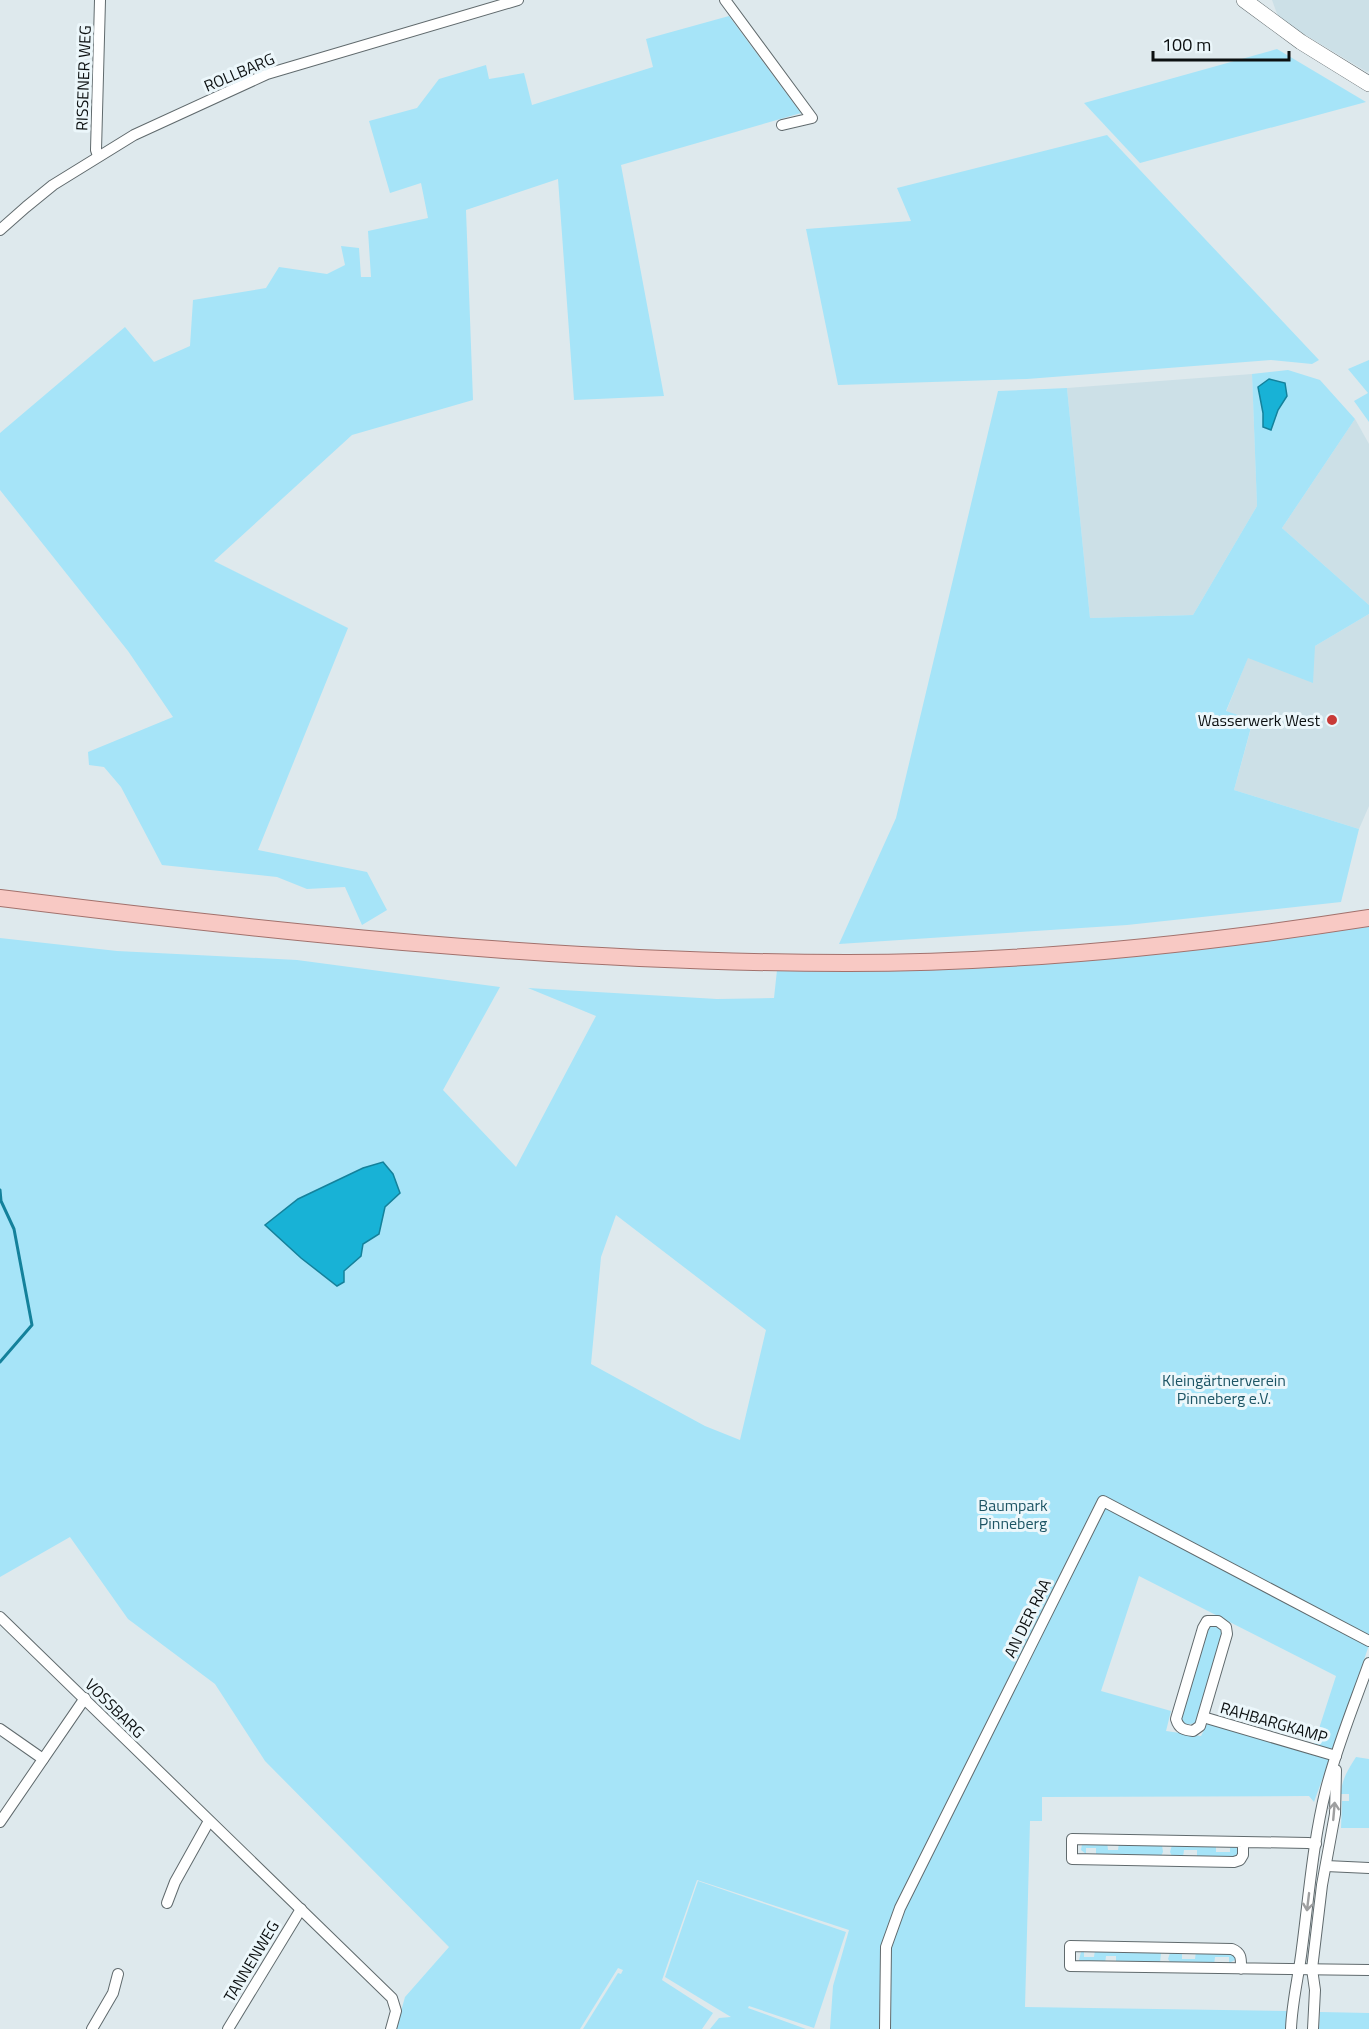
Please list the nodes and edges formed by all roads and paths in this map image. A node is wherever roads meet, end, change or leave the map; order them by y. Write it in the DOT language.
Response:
graph roads {
  1 [pos="100,0"];
  2 [pos="519,0"];
  3 [pos="725,0"];
  4 [pos="1244,0"];
  5 [pos="1369,84"];
  6 [pos="782,125"];
  7 [pos="98,156"];
  8 [pos="0,230"];
  9 [pos="0,898"];
  10 [pos="1369,918"];
  11 [pos="0,1617"];
  12 [pos="1369,1641"];
  13 [pos="1369,1663"];
  14 [pos="85,1698"];
  15 [pos="1203,1717"];
  16 [pos="0,1729"];
  17 [pos="1336,1756"];
  18 [pos="43,1759"];
  19 [pos="209,1821"];
  20 [pos="0,1822"];
  21 [pos="1167,1841"];
  22 [pos="1243,1842"];
  23 [pos="1315,1848"];
  24 [pos="1327,1853"];
  25 [pos="1166,1860"];
  26 [pos="1326,1866"];
  27 [pos="1369,1868"];
  28 [pos="167,1903"];
  29 [pos="301,1909"];
  30 [pos="1165,1948"];
  31 [pos="1165,1968"];
  32 [pos="1241,1969"];
  33 [pos="1300,1969"];
  34 [pos="1312,1969"];
  35 [pos="1369,1970"];
  36 [pos="118,1974"];
  37 [pos="92,2029"];
  38 [pos="228,2029"];
  39 [pos="391,2029"];
  40 [pos="885,2029"];
  41 [pos="1292,2029"];
  42 [pos="1312,2029"];
  1 -- 7 [label="street, RISSENER WEG"];
  2 -- 7 [label="street, ROLLBARG"];
  3 -- 6 [label="street"];
  4 -- 5 [label="main road"];
  7 -- 8 [label="street, ROLLBARG"];
  9 -- 10 [label="main road"];
  11 -- 14 [label="street, VOSSBARG"];
  12 -- 40 [label="street, AN DER RAA"];
  13 -- 17 [label="street"];
  14 -- 18 [label="street"];
  14 -- 19 [label="street, VOSSBARG"];
  15 -- 15 [label="street, RAHBARGKAMP"];
  15 -- 17 [label="street, RAHBARGKAMP"];
  16 -- 18 [label="street"];
  17 -- 23 [label="street"];
  24 -- 17 [label="street, one-way"];
  18 -- 20 [label="street"];
  19 -- 28 [label="street"];
  19 -- 29 [label="street, VOSSBARG"];
  21 -- 22 [label="street"];
  21 -- 25 [label="street"];
  21 -- 25 [label="street"];
  22 -- 23 [label="street"];
  22 -- 25 [label="street"];
  23 -- 24 [label="street"];
  23 -- 33 [label="street, one-way"];
  24 -- 26 [label="street"];
  26 -- 27 [label="street"];
  26 -- 34 [label="street"];
  29 -- 38 [label="street, TANNENWEG"];
  29 -- 39 [label="street, VOSSBARG"];
  30 -- 31 [label="street"];
  30 -- 31 [label="street"];
  30 -- 32 [label="street"];
  31 -- 32 [label="street"];
  32 -- 33 [label="street"];
  33 -- 34 [label="street"];
  33 -- 41 [label="street"];
  34 -- 35 [label="street"];
  34 -- 42 [label="street"];
  36 -- 37 [label="street"];
}
